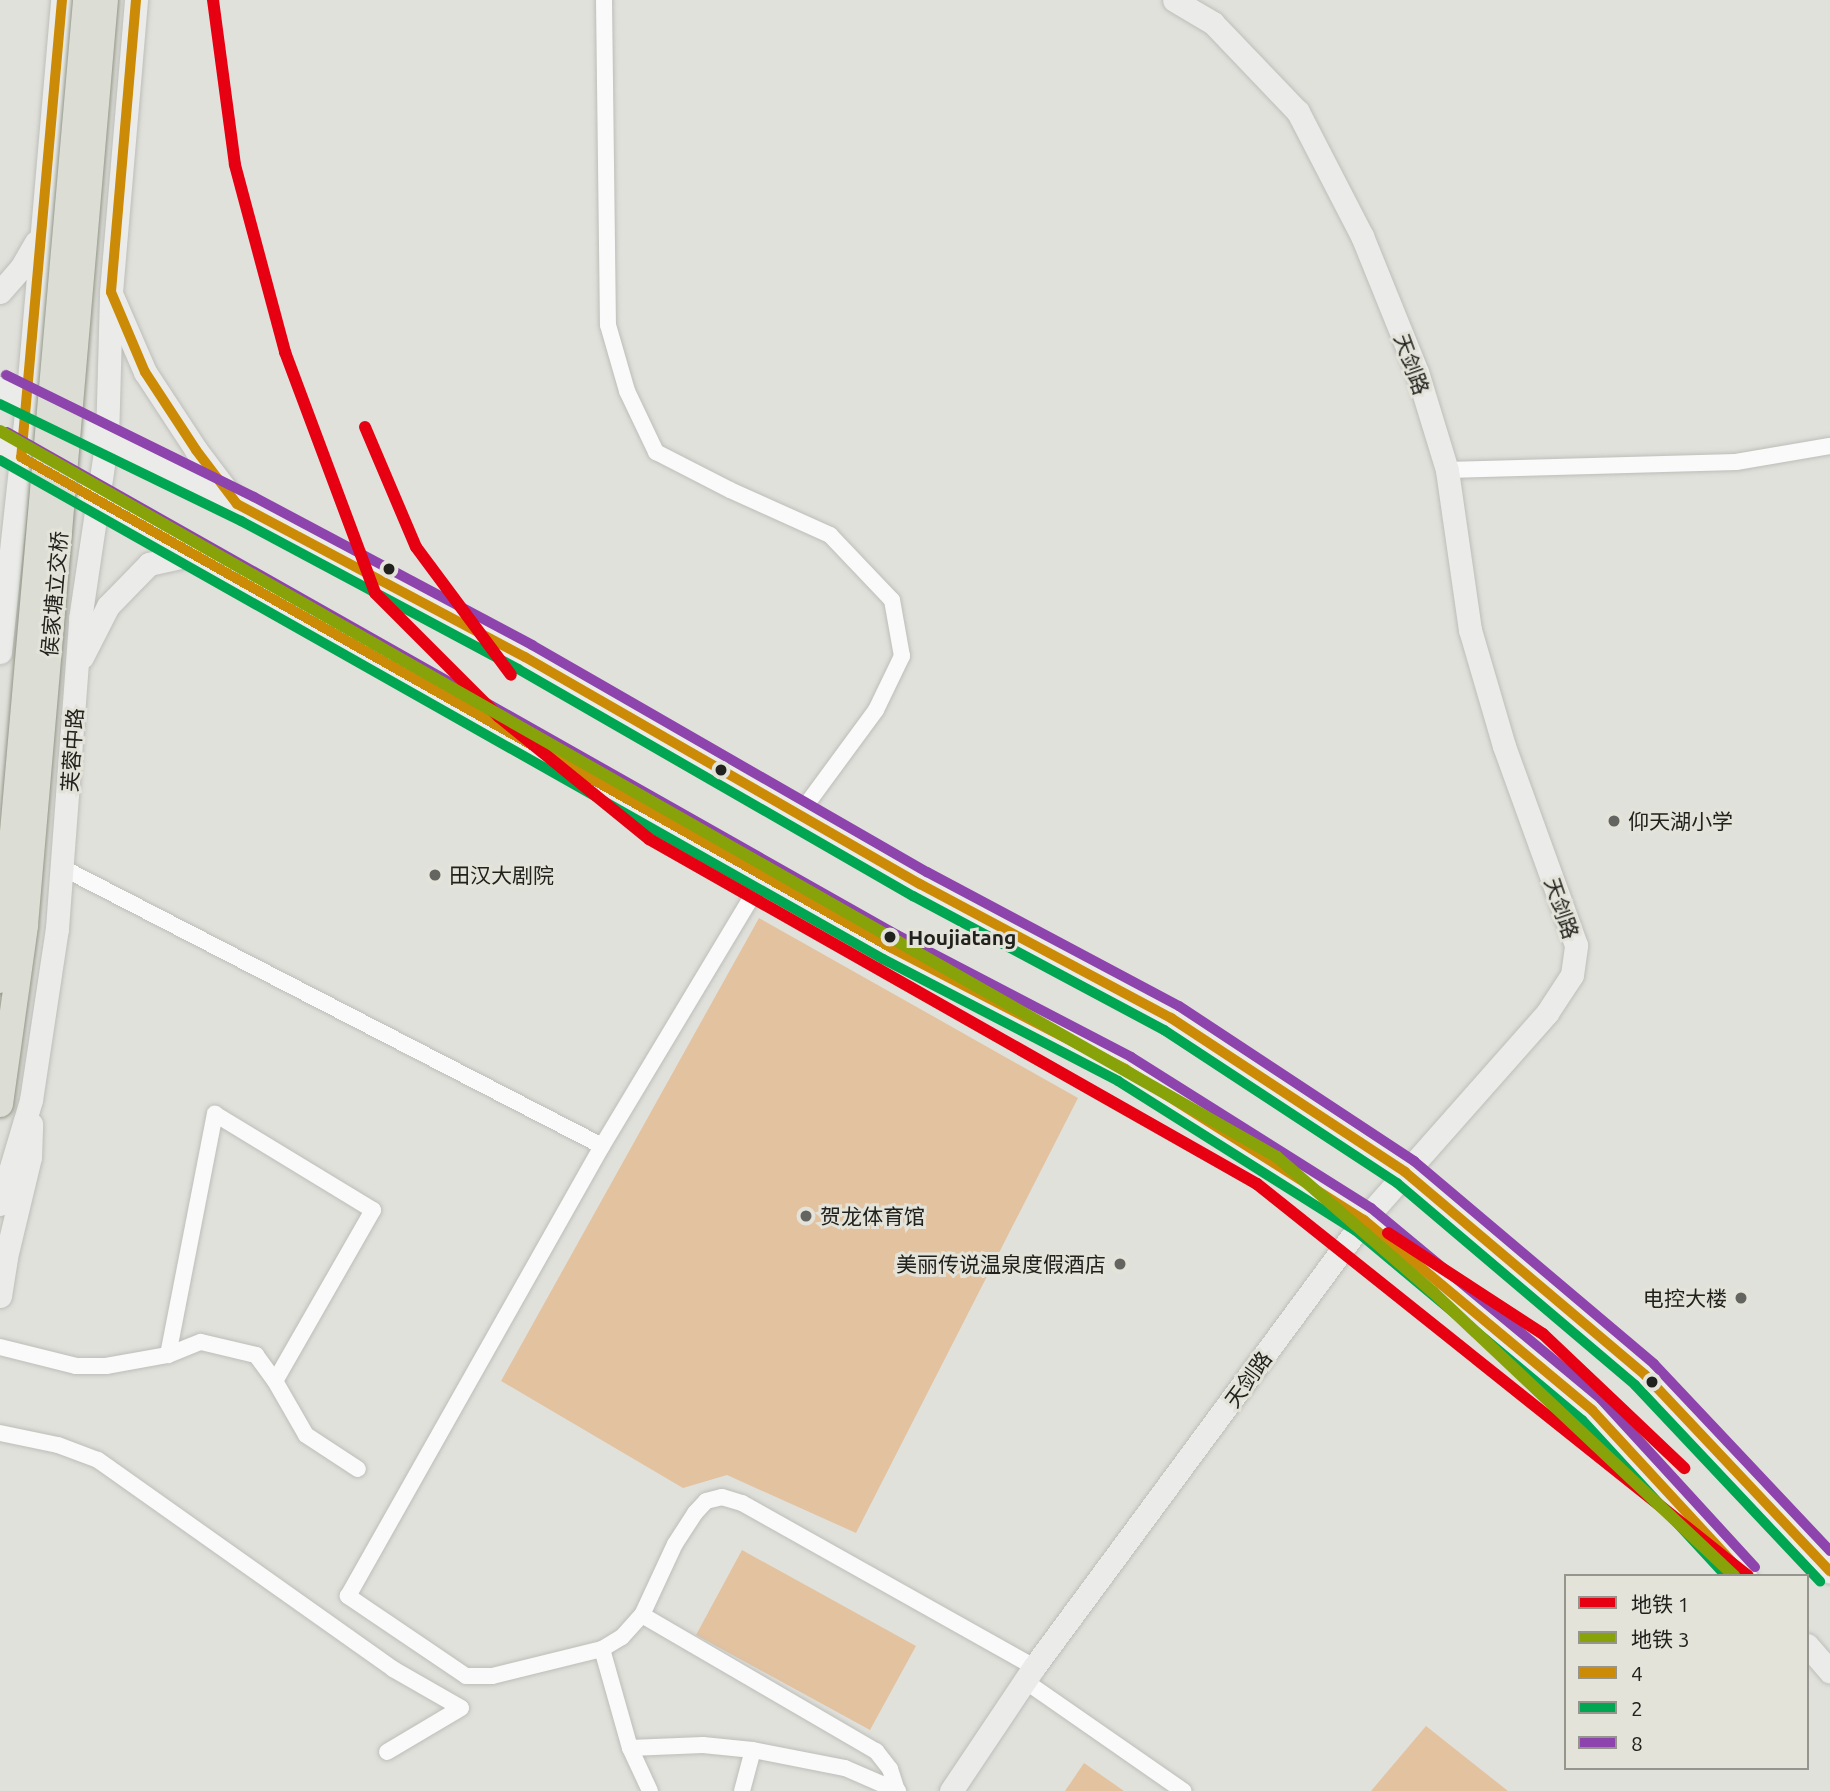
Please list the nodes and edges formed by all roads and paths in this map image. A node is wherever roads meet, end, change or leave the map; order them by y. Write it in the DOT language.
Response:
graph roads {
  1 [pos="62,0"];
  2 [pos="86,0"];
  3 [pos="105,0"];
  4 [pos="136,0"];
  5 [pos="604,0"];
  6 [pos="1174,0"];
  7 [pos="40,236"];
  8 [pos="0,292"];
  9 [pos="111,292"];
  10 [pos="0,388"];
  11 [pos="27,402"];
  12 [pos="107,439"];
  13 [pos="0,444"];
  14 [pos="1830,446"];
  15 [pos="21,457"];
  16 [pos="1447,470"];
  17 [pos="100,500"];
  18 [pos="237,504"];
  19 [pos="194,554"];
  20 [pos="3,606"];
  21 [pos="0,652"];
  22 [pos="79,663"];
  23 [pos="799,815"];
  24 [pos="63,868"];
  25 [pos="764,876"];
  26 [pos="0,980"];
  27 [pos="31,1100"];
  28 [pos="0,1104"];
  29 [pos="602,1146"];
  30 [pos="1405,1172"];
  31 [pos="0,1204"];
  32 [pos="1363,1220"];
  33 [pos="0,1296"];
  34 [pos="0,1347"];
  35 [pos="168,1355"];
  36 [pos="275,1381"];
  37 [pos="0,1433"];
  38 [pos="358,1469"];
  39 [pos="1830,1571"];
  40 [pos="1743,1574"];
  41 [pos="642,1615"];
  42 [pos="1809,1647"];
  43 [pos="602,1649"];
  44 [pos="1830,1671"];
  45 [pos="1029,1674"];
  46 [pos="630,1748"];
  47 [pos="753,1750"];
  48 [pos="387,1752"];
  49 [pos="650,1791"];
  50 [pos="742,1791"];
  51 [pos="897,1791"];
  52 [pos="951,1791"];
  53 [pos="1183,1791"];
  1 -- 7 [label="main road"];
  2 -- 26 [label="main road, 侯家塘立交桥, bridge"];
  3 -- 28 [label="main road, 侯家塘立交桥, bridge"];
  4 -- 9 [label="main road, 芙蓉中路"];
  5 -- 23 [label="street"];
  6 -- 16 [label="main road, 天剑路"];
  7 -- 8 [label="main road"];
  7 -- 11 [label="main road"];
  9 -- 12 [label="main road, 芙蓉中路"];
  9 -- 18 [label="main road"];
  10 -- 11 [label="main road"];
  11 -- 12 [label="main road"];
  11 -- 15 [label="main road"];
  12 -- 17 [label="main road, 芙蓉中路"];
  12 -- 18 [label="main road"];
  13 -- 15 [label="main road"];
  14 -- 16 [label="street"];
  15 -- 17 [label="main road"];
  15 -- 20 [label="main road"];
  16 -- 30 [label="main road, 天剑路"];
  17 -- 19 [label="main road"];
  17 -- 22 [label="main road, 芙蓉中路"];
  18 -- 23 [label="main road"];
  19 -- 22 [label="main road"];
  19 -- 25 [label="main road"];
  20 -- 21 [label="main road"];
  22 -- 24 [label="main road, 芙蓉中路"];
  23 -- 30 [label="main road"];
  24 -- 27 [label="main road, 芙蓉中路"];
  24 -- 29 [label="street"];
  25 -- 29 [label="street"];
  25 -- 32 [label="main road"];
  27 -- 31 [label="main road, 芙蓉中路"];
  27 -- 33 [label="main road"];
  29 -- 43 [label="street"];
  30 -- 32 [label="main road, 天剑路"];
  30 -- 39 [label="main road"];
  32 -- 40 [label="main road"];
  32 -- 45 [label="main road, 天剑路"];
  34 -- 35 [label="street"];
  35 -- 36 [label="street"];
  35 -- 36 [label="street"];
  36 -- 38 [label="street"];
  37 -- 48 [label="street"];
  41 -- 43 [label="street"];
  41 -- 45 [label="street"];
  41 -- 51 [label="street"];
  42 -- 44 [label="main road"];
  43 -- 46 [label="street"];
  45 -- 52 [label="main road, 天剑路"];
  45 -- 53 [label="street"];
  46 -- 47 [label="street"];
  46 -- 49 [label="street"];
  47 -- 50 [label="street"];
  47 -- 51 [label="street"];
}
